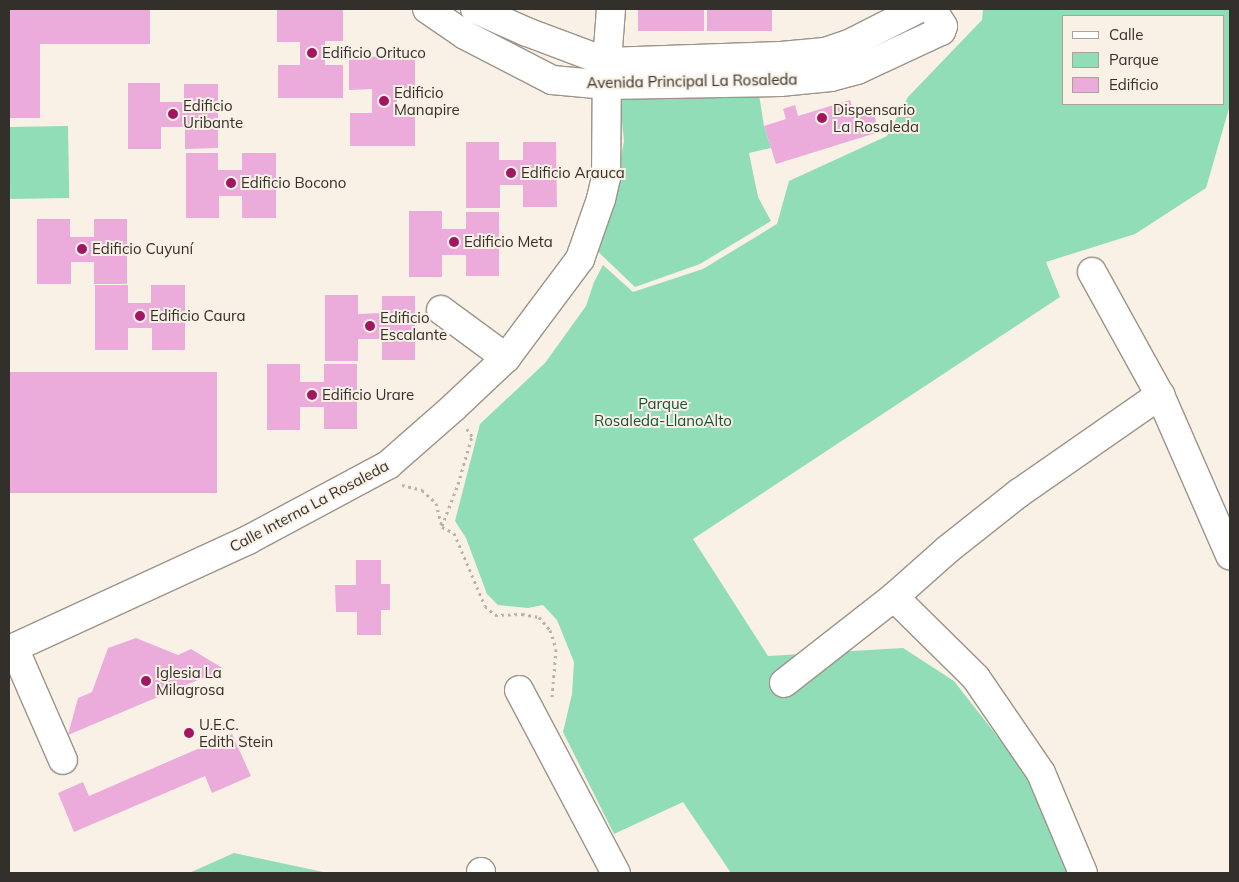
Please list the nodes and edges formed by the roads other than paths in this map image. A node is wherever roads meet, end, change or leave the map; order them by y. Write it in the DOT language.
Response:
graph roads {
  1 [pos="427,9"];
  2 [pos="475,9"];
  3 [pos="611,9"];
  4 [pos="918,9"];
  5 [pos="932,9"];
  6 [pos="607,73"];
  7 [pos="1092,272"];
  8 [pos="440,310"];
  9 [pos="506,358"];
  10 [pos="1160,394"];
  11 [pos="1230,555"];
  12 [pos="894,597"];
  13 [pos="11,649"];
  14 [pos="784,683"];
  15 [pos="518,690"];
  16 [pos="63,760"];
  17 [pos="616,873"];
  18 [pos="1083,873"];
  1 -- 6 [label="street, Avenida Principal La Rosaleda"];
  2 -- 6 [label="street, Avenida Principal La Rosaleda"];
  3 -- 6 [label="street, Calle Interna La Rosaleda"];
  4 -- 6 [label="street, Avenida Principal La Rosaleda"];
  5 -- 6 [label="street, Avenida Principal La Rosaleda"];
  6 -- 9 [label="street, Calle Interna La Rosaleda"];
  7 -- 10 [label="street"];
  8 -- 9 [label="street"];
  9 -- 13 [label="street, Calle Interna La Rosaleda"];
  10 -- 11 [label="street"];
  10 -- 12 [label="street"];
  12 -- 14 [label="street"];
  12 -- 18 [label="street"];
  13 -- 16 [label="street"];
  15 -- 17 [label="street"];
}
